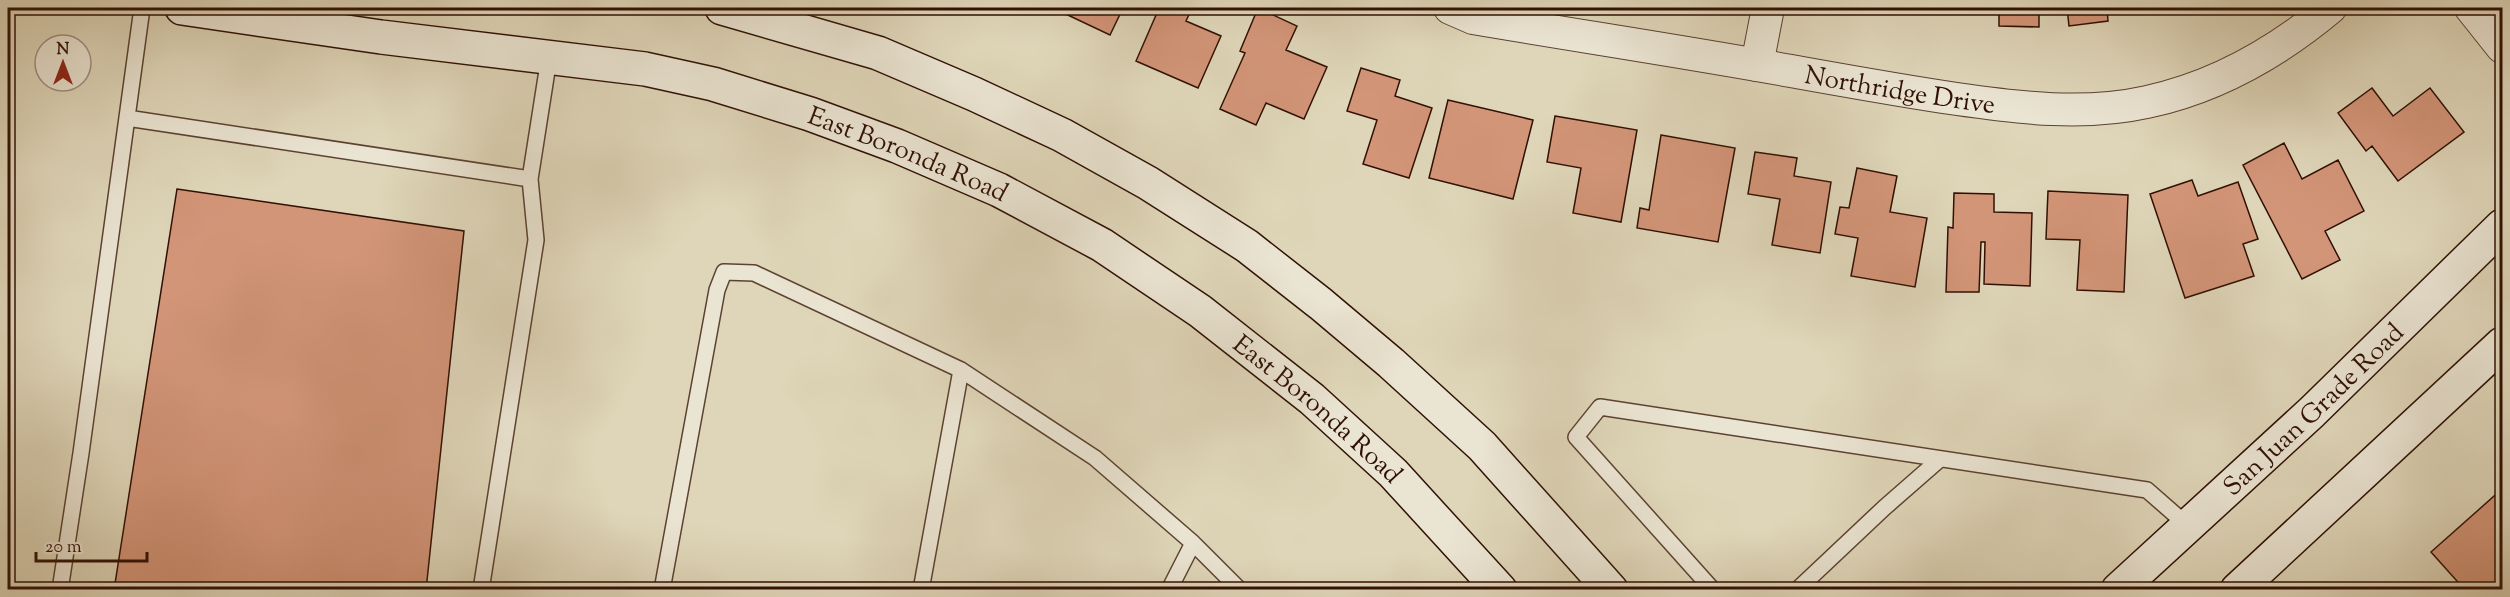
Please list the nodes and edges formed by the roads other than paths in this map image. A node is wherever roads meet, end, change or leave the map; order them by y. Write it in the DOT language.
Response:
graph roads {
  1 [pos="142,8"];
  2 [pos="182,8"];
  3 [pos="722,8"];
  4 [pos="1450,8"];
  5 [pos="1768,8"];
  6 [pos="2330,8"];
  7 [pos="2471,8"];
  8 [pos="2502,47"];
  9 [pos="549,58"];
  10 [pos="1757,65"];
  11 [pos="127,118"];
  12 [pos="530,179"];
  13 [pos="2502,226"];
  14 [pos="2502,344"];
  15 [pos="961,370"];
  16 [pos="1940,459"];
  17 [pos="2187,525"];
  18 [pos="1193,543"];
  19 [pos="60,590"];
  20 [pos="481,590"];
  21 [pos="662,590"];
  22 [pos="921,590"];
  23 [pos="1168,590"];
  24 [pos="1240,590"];
  25 [pos="1500,590"];
  26 [pos="1611,590"];
  27 [pos="1713,590"];
  28 [pos="1797,590"];
  29 [pos="2118,590"];
  30 [pos="2237,590"];
  1 -- 11 [label="lane"];
  2 -- 9 [label="main road, East Boronda Road"];
  3 -- 26 [label="main road"];
  4 -- 10 [label="street, Northridge Drive"];
  5 -- 10 [label="street"];
  6 -- 10 [label="street, Northridge Drive"];
  7 -- 8 [label="street"];
  9 -- 12 [label="lane"];
  9 -- 25 [label="main road, East Boronda Road"];
  11 -- 12 [label="lane"];
  11 -- 19 [label="lane"];
  12 -- 20 [label="lane"];
  13 -- 17 [label="main road, San Juan Grade Road"];
  14 -- 30 [label="main road"];
  15 -- 18 [label="lane"];
  15 -- 21 [label="lane"];
  15 -- 22 [label="lane"];
  16 -- 17 [label="lane"];
  16 -- 27 [label="lane"];
  16 -- 28 [label="lane"];
  17 -- 29 [label="main road, San Juan Grade Road"];
  18 -- 23 [label="lane"];
  18 -- 24 [label="lane"];
}
